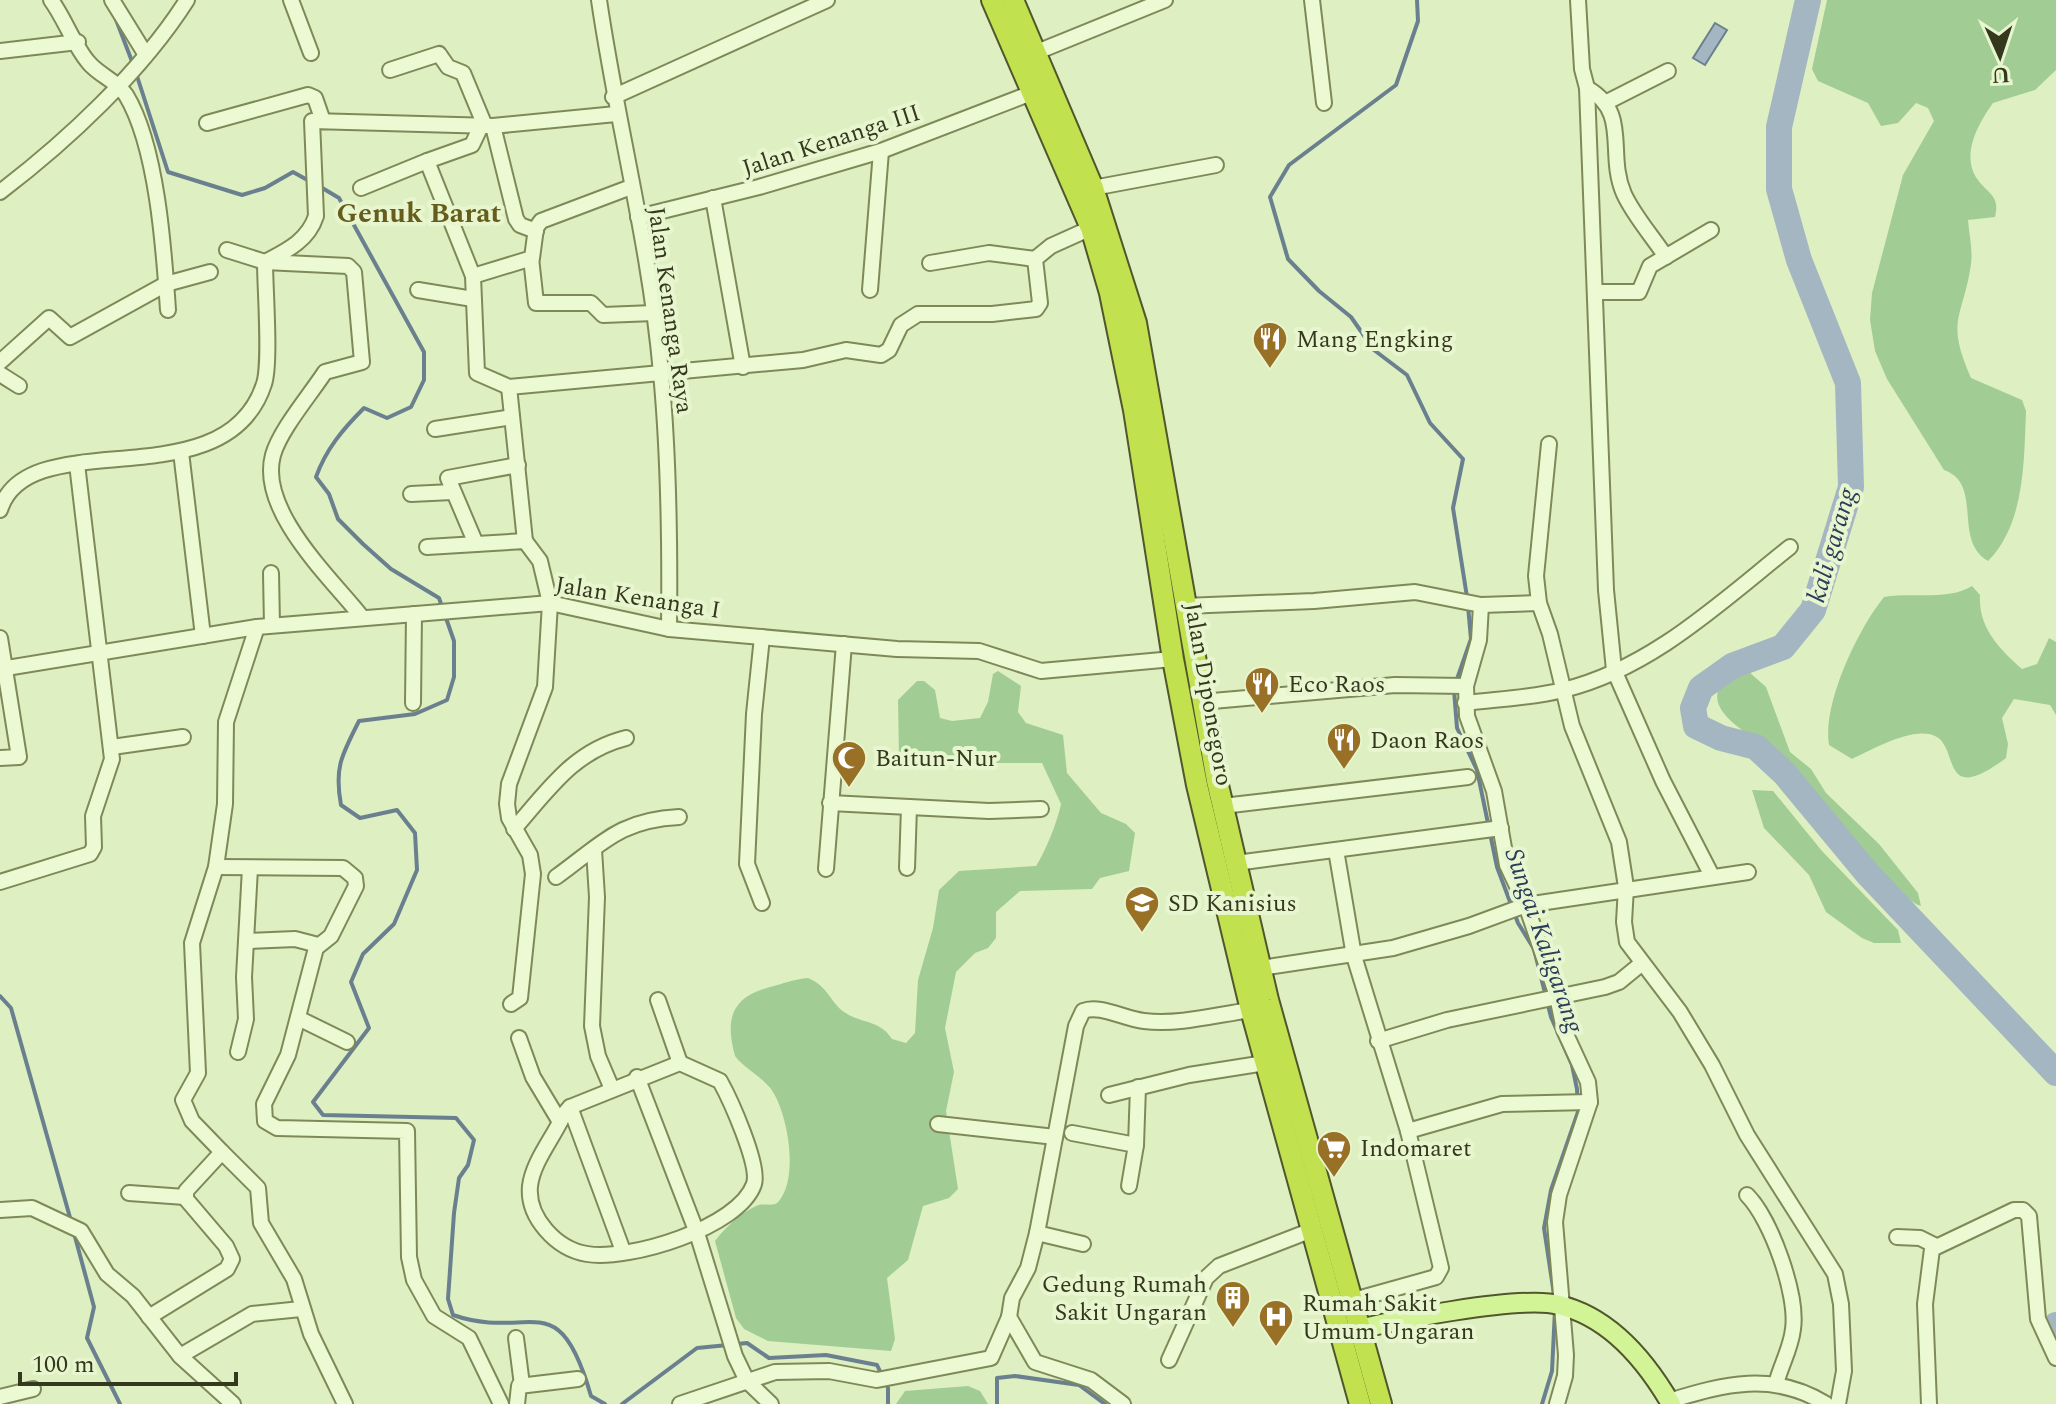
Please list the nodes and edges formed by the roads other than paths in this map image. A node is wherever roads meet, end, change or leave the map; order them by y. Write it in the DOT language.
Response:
graph roads {
  1 [pos="51,0"];
  2 [pos="112,0"];
  3 [pos="187,0"];
  4 [pos="291,0"];
  5 [pos="599,0"];
  6 [pos="827,0"];
  7 [pos="992,0"];
  8 [pos="1013,0"];
  9 [pos="1165,0"];
  10 [pos="1312,0"];
  11 [pos="1578,0"];
  12 [pos="78,42"];
  13 [pos="0,51"];
  14 [pos="311,53"];
  15 [pos="1027,56"];
  16 [pos="144,57"];
  17 [pos="390,70"];
  18 [pos="1668,71"];
  19 [pos="120,81"];
  20 [pos="1587,88"];
  21 [pos="1034,92"];
  22 [pos="613,97"];
  23 [pos="1607,102"];
  24 [pos="1324,103"];
  25 [pos="616,114"];
  26 [pos="323,121"];
  27 [pos="207,123"];
  28 [pos="486,126"];
  29 [pos="881,151"];
  30 [pos="427,161"];
  31 [pos="1216,165"];
  32 [pos="631,187"];
  33 [pos="361,188"];
  34 [pos="1093,188"];
  35 [pos="0,192"];
  36 [pos="713,198"];
  37 [pos="638,217"];
  38 [pos="1091,228"];
  39 [pos="1711,230"];
  40 [pos="536,231"];
  41 [pos="227,250"];
  42 [pos="1666,257"];
  43 [pos="531,258"];
  44 [pos="1035,259"];
  45 [pos="265,262"];
  46 [pos="930,263"];
  47 [pos="210,272"];
  48 [pos="473,276"];
  49 [pos="166,284"];
  50 [pos="418,290"];
  51 [pos="870,290"];
  52 [pos="1595,292"];
  53 [pos="473,299"];
  54 [pos="168,310"];
  55 [pos="654,313"];
  56 [pos="0,362"];
  57 [pos="743,367"];
  58 [pos="661,372"];
  59 [pos="0,374"];
  60 [pos="19,386"];
  61 [pos="509,387"];
  62 [pos="512,417"];
  63 [pos="435,429"];
  64 [pos="1549,444"];
  65 [pos="181,452"];
  66 [pos="77,464"];
  67 [pos="518,465"];
  68 [pos="452,492"];
  69 [pos="411,494"];
  70 [pos="2,500"];
  71 [pos="525,541"];
  72 [pos="476,544"];
  73 [pos="427,547"];
  74 [pos="1790,547"];
  75 [pos="1168,563"];
  76 [pos="271,573"];
  77 [pos="550,603"];
  78 [pos="1539,603"];
  79 [pos="1475,604"];
  80 [pos="1184,606"];
  81 [pos="414,614"];
  82 [pos="361,616"];
  83 [pos="265,626"];
  84 [pos="669,629"];
  85 [pos="203,636"];
  86 [pos="762,637"];
  87 [pos="0,638"];
  88 [pos="844,644"];
  89 [pos="102,653"];
  90 [pos="1173,659"];
  91 [pos="3,668"];
  92 [pos="1614,670"];
  93 [pos="1464,685"];
  94 [pos="1564,690"];
  95 [pos="1201,702"];
  96 [pos="413,703"];
  97 [pos="1465,703"];
  98 [pos="183,737"];
  99 [pos="626,738"];
  100 [pos="112,747"];
  101 [pos="0,758"];
  102 [pos="1468,777"];
  103 [pos="1207,783"];
  104 [pos="830,803"];
  105 [pos="1223,806"];
  106 [pos="909,807"];
  107 [pos="1041,809"];
  108 [pos="679,817"];
  109 [pos="1494,828"];
  110 [pos="514,829"];
  111 [pos="594,850"];
  112 [pos="1336,850"];
  113 [pos="1236,863"];
  114 [pos="216,867"];
  115 [pos="250,868"];
  116 [pos="907,868"];
  117 [pos="826,869"];
  118 [pos="1748,872"];
  119 [pos="1712,876"];
  120 [pos="556,877"];
  121 [pos="0,882"];
  122 [pos="1626,887"];
  123 [pos="762,903"];
  124 [pos="1519,907"];
  125 [pos="247,941"];
  126 [pos="318,945"];
  127 [pos="1354,956"];
  128 [pos="1641,964"];
  129 [pos="1261,968"];
  130 [pos="1552,997"];
  131 [pos="658,1000"];
  132 [pos="511,1004"];
  133 [pos="1251,1010"];
  134 [pos="298,1018"];
  135 [pos="519,1038"];
  136 [pos="1378,1041"];
  137 [pos="347,1042"];
  138 [pos="238,1052"];
  139 [pos="680,1063"];
  140 [pos="1265,1063"];
  141 [pos="637,1077"];
  142 [pos="1138,1087"];
  143 [pos="612,1089"];
  144 [pos="1109,1095"];
  145 [pos="1586,1101"];
  146 [pos="570,1107"];
  147 [pos="560,1122"];
  148 [pos="938,1124"];
  149 [pos="1408,1131"];
  150 [pos="1072,1133"];
  151 [pos="1055,1137"];
  152 [pos="1136,1145"];
  153 [pos="222,1152"];
  154 [pos="1129,1186"];
  155 [pos="129,1193"];
  156 [pos="1747,1195"];
  157 [pos="185,1197"];
  158 [pos="0,1210"];
  159 [pos="1312,1230"];
  160 [pos="697,1233"];
  161 [pos="1037,1233"];
  162 [pos="1897,1237"];
  163 [pos="1083,1244"];
  164 [pos="1936,1246"];
  165 [pos="623,1251"];
  166 [pos="1353,1300"];
  167 [pos="1560,1305"];
  168 [pos="1331,1306"];
  169 [pos="297,1309"];
  170 [pos="149,1317"];
  171 [pos="1009,1317"];
  172 [pos="1360,1329"];
  173 [pos="1338,1336"];
  174 [pos="516,1338"];
  175 [pos="180,1356"];
  176 [pos="2056,1358"];
  177 [pos="1169,1360"];
  178 [pos="578,1379"];
  179 [pos="747,1381"];
  180 [pos="1776,1384"];
  181 [pos="522,1385"];
  182 [pos="33,1389"];
  183 [pos="0,1397"];
  184 [pos="1670,1403"];
  185 [pos="233,1404"];
  186 [pos="345,1404"];
  187 [pos="501,1404"];
  188 [pos="517,1404"];
  189 [pos="680,1404"];
  190 [pos="771,1404"];
  191 [pos="1123,1404"];
  192 [pos="1360,1404"];
  193 [pos="1381,1404"];
  194 [pos="1557,1404"];
  195 [pos="1826,1404"];
  196 [pos="1838,1404"];
  197 [pos="1929,1404"];
  1 -- 12 [label="street"];
  2 -- 16 [label="street"];
  3 -- 16 [label="street"];
  4 -- 14 [label="street"];
  5 -- 22 [label="street, Jalan Kenanga Raya"];
  6 -- 22 [label="street"];
  7 -- 15 [label="highway, Jalan Diponegoro"];
  8 -- 15 [label="highway, Jalan Diponegoro"];
  9 -- 15 [label="street"];
  10 -- 24 [label="street"];
  11 -- 20 [label="street"];
  12 -- 13 [label="street"];
  12 -- 19 [label="street"];
  15 -- 21 [label="highway, Jalan Diponegoro"];
  15 -- 34 [label="highway, Jalan Diponegoro"];
  16 -- 19 [label="street"];
  17 -- 28 [label="street"];
  18 -- 23 [label="street"];
  19 -- 35 [label="street"];
  19 -- 49 [label="street"];
  20 -- 23 [label="street"];
  20 -- 52 [label="street"];
  21 -- 29 [label="street, Jalan Kenanga III"];
  21 -- 38 [label="highway, Jalan Diponegoro"];
  22 -- 25 [label="street, Jalan Kenanga Raya"];
  23 -- 42 [label="street"];
  25 -- 28 [label="street"];
  25 -- 32 [label="street, Jalan Kenanga Raya"];
  26 -- 27 [label="street"];
  26 -- 28 [label="street"];
  26 -- 45 [label="street"];
  28 -- 30 [label="street"];
  28 -- 40 [label="street"];
  29 -- 36 [label="street, Jalan Kenanga III"];
  29 -- 51 [label="street"];
  30 -- 33 [label="street"];
  30 -- 48 [label="street"];
  31 -- 34 [label="street"];
  32 -- 37 [label="street, Jalan Kenanga Raya"];
  32 -- 40 [label="street"];
  34 -- 75 [label="highway, Jalan Diponegoro"];
  36 -- 37 [label="street, Jalan Kenanga III"];
  36 -- 57 [label="street"];
  37 -- 55 [label="street, Jalan Kenanga Raya"];
  38 -- 44 [label="street"];
  38 -- 75 [label="highway, Jalan Diponegoro"];
  39 -- 42 [label="street"];
  40 -- 43 [label="street"];
  41 -- 45 [label="street"];
  42 -- 52 [label="street"];
  43 -- 48 [label="street"];
  43 -- 55 [label="street"];
  44 -- 46 [label="street"];
  44 -- 57 [label="street"];
  45 -- 65 [label="street"];
  45 -- 82 [label="street"];
  47 -- 49 [label="street"];
  48 -- 53 [label="street"];
  49 -- 54 [label="street"];
  49 -- 56 [label="street"];
  50 -- 53 [label="street"];
  52 -- 92 [label="street"];
  53 -- 61 [label="street"];
  55 -- 58 [label="street, Jalan Kenanga Raya"];
  57 -- 58 [label="street"];
  58 -- 61 [label="street"];
  58 -- 84 [label="street, Jalan Kenanga Raya"];
  59 -- 60 [label="street"];
  61 -- 62 [label="street"];
  62 -- 63 [label="street"];
  62 -- 67 [label="street"];
  64 -- 78 [label="street"];
  65 -- 66 [label="street"];
  65 -- 85 [label="street"];
  66 -- 70 [label="street"];
  66 -- 89 [label="street"];
  67 -- 68 [label="street"];
  67 -- 71 [label="street"];
  68 -- 69 [label="street"];
  68 -- 72 [label="street"];
  71 -- 72 [label="street"];
  71 -- 77 [label="street"];
  72 -- 73 [label="street"];
  74 -- 92 [label="street"];
  75 -- 80 [label="highway, Jalan Diponegoro"];
  75 -- 90 [label="highway, Jalan Diponegoro"];
  76 -- 83 [label="street"];
  77 -- 81 [label="street, Jalan Kenanga I"];
  77 -- 84 [label="street, Jalan Kenanga I"];
  77 -- 110 [label="street"];
  78 -- 79 [label="street"];
  78 -- 94 [label="street"];
  79 -- 80 [label="street"];
  79 -- 93 [label="street"];
  80 -- 95 [label="highway, Jalan Diponegoro"];
  81 -- 82 [label="street, Jalan Kenanga I"];
  81 -- 96 [label="street"];
  82 -- 83 [label="street, Jalan Kenanga I"];
  83 -- 85 [label="street, Jalan Kenanga I"];
  83 -- 114 [label="street"];
  84 -- 86 [label="street, Jalan Kenanga I"];
  85 -- 89 [label="street, Jalan Kenanga I"];
  86 -- 88 [label="street, Jalan Kenanga I"];
  86 -- 123 [label="street"];
  87 -- 91 [label="street"];
  88 -- 90 [label="street, Jalan Kenanga I"];
  88 -- 104 [label="street"];
  89 -- 91 [label="street, Jalan Kenanga I"];
  89 -- 100 [label="street"];
  90 -- 103 [label="highway, Jalan Diponegoro"];
  91 -- 101 [label="street"];
  92 -- 94 [label="street"];
  92 -- 119 [label="street"];
  93 -- 95 [label="street"];
  93 -- 97 [label="street"];
  94 -- 97 [label="street"];
  94 -- 122 [label="street"];
  95 -- 103 [label="highway, Jalan Diponegoro"];
  97 -- 109 [label="street"];
  98 -- 100 [label="street"];
  99 -- 110 [label="street"];
  100 -- 121 [label="street"];
  102 -- 105 [label="street"];
  103 -- 105 [label="highway, Jalan Diponegoro"];
  103 -- 133 [label="highway, Jalan Diponegoro"];
  104 -- 106 [label="street"];
  104 -- 117 [label="street"];
  105 -- 113 [label="highway, Jalan Diponegoro"];
  106 -- 107 [label="street"];
  106 -- 116 [label="street"];
  108 -- 111 [label="street"];
  109 -- 112 [label="street"];
  109 -- 124 [label="street"];
  110 -- 132 [label="street"];
  111 -- 120 [label="street"];
  111 -- 143 [label="street"];
  112 -- 113 [label="street"];
  112 -- 127 [label="street"];
  113 -- 129 [label="highway, Jalan Diponegoro"];
  114 -- 115 [label="street"];
  114 -- 153 [label="street"];
  115 -- 125 [label="street"];
  115 -- 126 [label="street"];
  118 -- 119 [label="street"];
  119 -- 122 [label="street"];
  122 -- 124 [label="street"];
  122 -- 128 [label="street"];
  124 -- 127 [label="street"];
  124 -- 130 [label="street"];
  125 -- 126 [label="street"];
  125 -- 138 [label="street"];
  126 -- 134 [label="street"];
  127 -- 129 [label="street"];
  127 -- 136 [label="street"];
  128 -- 130 [label="street"];
  128 -- 196 [label="street"];
  129 -- 166 [label="highway, Jalan Diponegoro"];
  130 -- 136 [label="street"];
  130 -- 145 [label="street"];
  131 -- 139 [label="street"];
  133 -- 140 [label="highway, Jalan Diponegoro"];
  133 -- 151 [label="street"];
  134 -- 137 [label="street"];
  134 -- 187 [label="street"];
  135 -- 147 [label="street"];
  136 -- 149 [label="street"];
  139 -- 141 [label="street"];
  139 -- 160 [label="street"];
  140 -- 142 [label="street"];
  140 -- 159 [label="highway, Jalan Diponegoro"];
  141 -- 143 [label="street"];
  141 -- 160 [label="street"];
  142 -- 144 [label="street"];
  142 -- 152 [label="street"];
  143 -- 146 [label="street"];
  145 -- 149 [label="street"];
  145 -- 167 [label="street"];
  146 -- 147 [label="street"];
  146 -- 165 [label="street"];
  147 -- 165 [label="street"];
  148 -- 151 [label="street"];
  149 -- 166 [label="street"];
  150 -- 152 [label="street"];
  151 -- 161 [label="street"];
  152 -- 154 [label="street"];
  153 -- 157 [label="street"];
  153 -- 169 [label="street"];
  155 -- 157 [label="street"];
  156 -- 180 [label="street"];
  157 -- 170 [label="street"];
  158 -- 170 [label="street"];
  159 -- 168 [label="highway, Jalan Diponegoro"];
  159 -- 177 [label="street"];
  160 -- 165 [label="street"];
  160 -- 179 [label="street"];
  161 -- 163 [label="street"];
  161 -- 171 [label="street"];
  162 -- 164 [label="street"];
  164 -- 176 [label="street"];
  164 -- 197 [label="street"];
  166 -- 168 [label="street"];
  166 -- 172 [label="highway, Jalan Diponegoro"];
  167 -- 172 [label="main road"];
  167 -- 184 [label="main road"];
  167 -- 194 [label="street"];
  168 -- 173 [label="highway, Jalan Diponegoro"];
  169 -- 175 [label="street"];
  169 -- 186 [label="street"];
  170 -- 175 [label="street"];
  171 -- 179 [label="street"];
  171 -- 191 [label="street"];
  172 -- 173 [label="main road"];
  172 -- 193 [label="highway, Jalan Diponegoro"];
  173 -- 192 [label="highway, Jalan Diponegoro"];
  174 -- 181 [label="street"];
  175 -- 185 [label="street"];
  178 -- 181 [label="street"];
  179 -- 189 [label="street"];
  179 -- 190 [label="street"];
  180 -- 184 [label="street"];
  180 -- 195 [label="street"];
  181 -- 188 [label="street"];
  182 -- 183 [label="street"];
}
